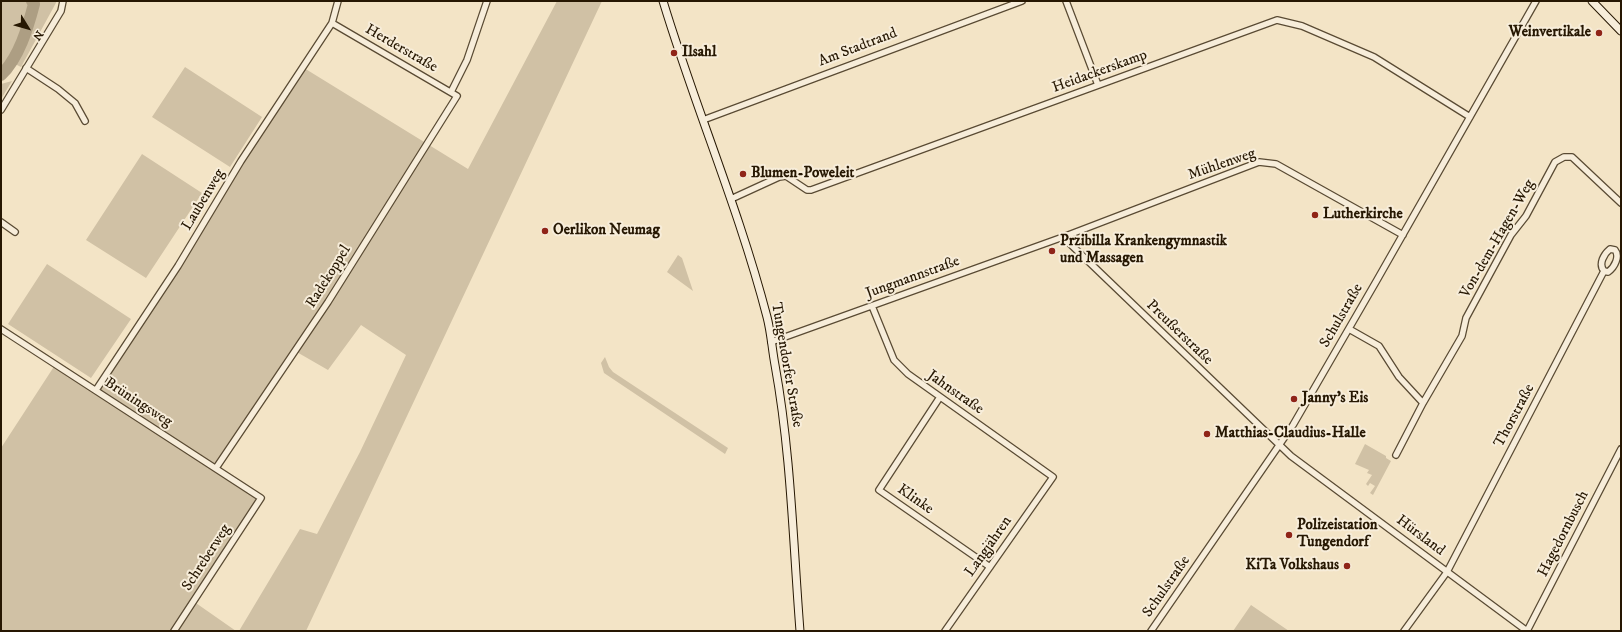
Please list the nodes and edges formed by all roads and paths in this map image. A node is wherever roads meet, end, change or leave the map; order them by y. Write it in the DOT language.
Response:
graph roads {
  1 [pos="63,1"];
  2 [pos="338,1"];
  3 [pos="487,1"];
  4 [pos="663,1"];
  5 [pos="1022,1"];
  6 [pos="1066,1"];
  7 [pos="1536,1"];
  8 [pos="1592,1"];
  9 [pos="332,23"];
  10 [pos="1621,31"];
  11 [pos="26,68"];
  12 [pos="1098,85"];
  13 [pos="454,94"];
  14 [pos="1,110"];
  15 [pos="1470,117"];
  16 [pos="702,120"];
  17 [pos="85,121"];
  18 [pos="731,199"];
  19 [pos="1621,203"];
  20 [pos="1,222"];
  21 [pos="16,232"];
  22 [pos="1403,235"];
  23 [pos="1063,237"];
  24 [pos="1604,271"];
  25 [pos="872,306"];
  26 [pos="1,329"];
  27 [pos="1349,329"];
  28 [pos="771,342"];
  29 [pos="96,390"];
  30 [pos="940,397"];
  31 [pos="1423,403"];
  32 [pos="1279,446"];
  33 [pos="1621,449"];
  34 [pos="1396,455"];
  35 [pos="216,468"];
  36 [pos="1053,477"];
  37 [pos="261,498"];
  38 [pos="990,567"];
  39 [pos="1447,572"];
  40 [pos="174,631"];
  41 [pos="800,631"];
  42 [pos="945,631"];
  43 [pos="1151,631"];
  44 [pos="1404,631"];
  45 [pos="1527,631"];
  1 -- 11 [label="street"];
  2 -- 9 [label="street, Laubenweg"];
  3 -- 13 [label="street, Radekoppel"];
  4 -- 16 [label="main road, Tungendorfer Straße"];
  5 -- 16 [label="street, Am Stadtrand"];
  6 -- 12 [label="street"];
  7 -- 15 [label="street, Schulstraße"];
  8 -- 10 [label="main road"];
  9 -- 13 [label="street, Herderstraße"];
  9 -- 29 [label="street, Laubenweg"];
  11 -- 14 [label="street"];
  11 -- 17 [label="street"];
  12 -- 15 [label="street, Heidackerskamp"];
  12 -- 18 [label="street, Heidackerskamp"];
  13 -- 35 [label="street, Radekoppel"];
  15 -- 22 [label="street, Schulstraße"];
  16 -- 18 [label="main road, Tungendorfer Straße"];
  18 -- 28 [label="main road, Tungendorfer Straße"];
  19 -- 31 [label="street, Von-dem-Hagen-Weg"];
  20 -- 21 [label="street"];
  22 -- 23 [label="street, Mühlenweg"];
  22 -- 27 [label="street, Schulstraße"];
  23 -- 25 [label="street, Jungmannstraße"];
  23 -- 32 [label="street, Preußerstraße"];
  24 -- 39 [label="street, Thorstraße"];
  25 -- 28 [label="street, Jungmannstraße"];
  25 -- 30 [label="street, Jahnstraße"];
  26 -- 29 [label="street, Brüningsweg"];
  27 -- 31 [label="street"];
  27 -- 32 [label="street, Schulstraße"];
  28 -- 41 [label="main road, Tungendorfer Straße"];
  29 -- 35 [label="street, Brüningsweg"];
  30 -- 36 [label="street, Jahnstraße"];
  30 -- 38 [label="street, Klinke"];
  31 -- 34 [label="street, Von-dem-Hagen-Weg"];
  32 -- 39 [label="street, Hürsland"];
  32 -- 43 [label="street, Schulstraße"];
  33 -- 45 [label="street, Hagedornbusch"];
  35 -- 37 [label="street, Brüningsweg"];
  36 -- 38 [label="street, Langjähren"];
  37 -- 40 [label="street, Schreberweg"];
  38 -- 42 [label="street, Langjähren"];
  39 -- 44 [label="street, Thorstraße"];
  39 -- 45 [label="street, Hürsland"];
}
